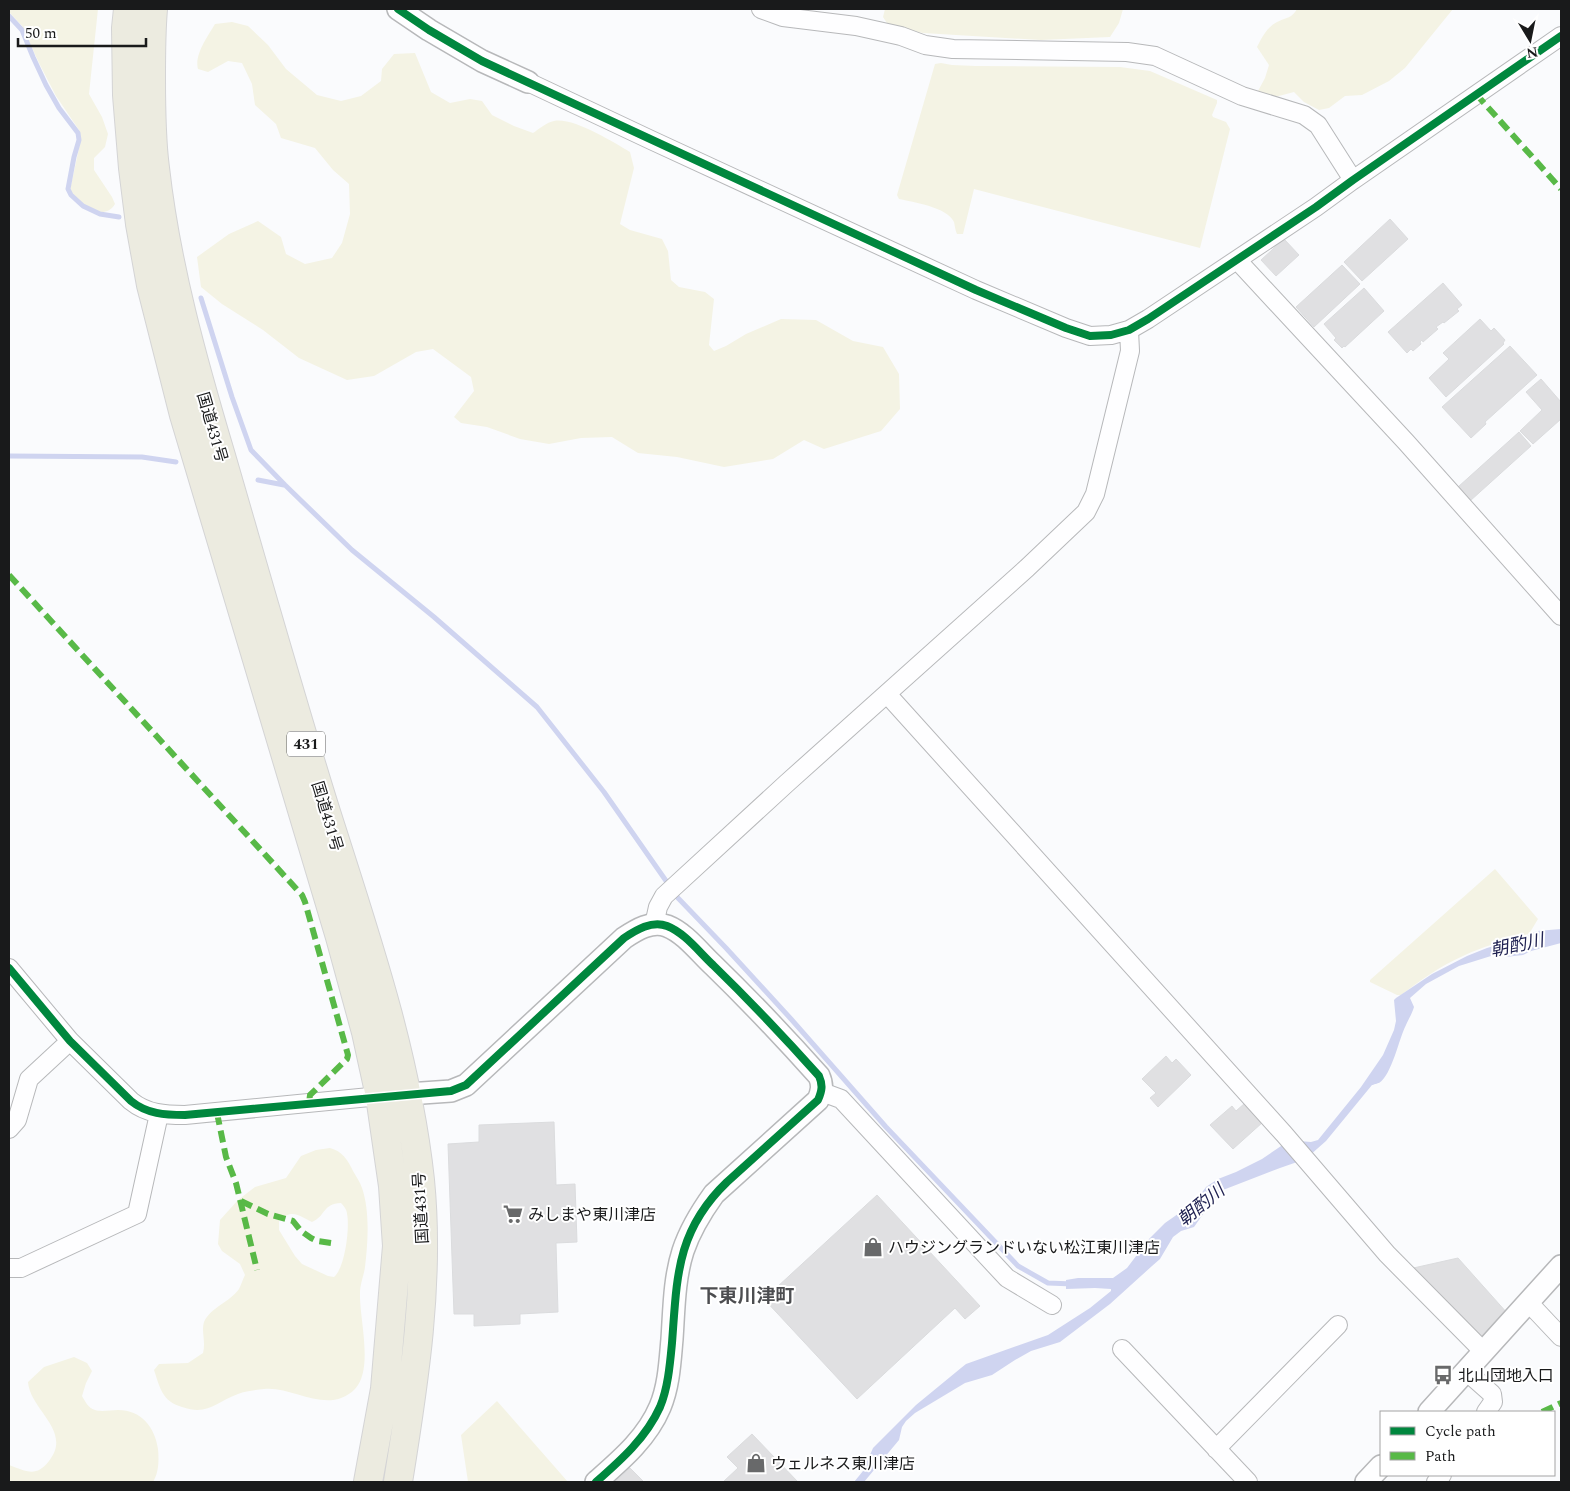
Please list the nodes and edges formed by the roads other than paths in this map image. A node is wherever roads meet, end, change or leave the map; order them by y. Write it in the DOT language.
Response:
graph roads {
  1 [pos="128,9"];
  2 [pos="153,9"];
  3 [pos="398,9"];
  4 [pos="761,9"];
  5 [pos="1561,36"];
  6 [pos="528,82"];
  7 [pos="1352,180"];
  8 [pos="1237,260"];
  9 [pos="1129,330"];
  10 [pos="1561,616"];
  11 [pos="887,694"];
  12 [pos="654,924"];
  13 [pos="9,968"];
  14 [pos="70,1041"];
  15 [pos="822,1092"];
  16 [pos="393,1095"];
  17 [pos="160,1114"];
  18 [pos="9,1129"];
  19 [pos="9,1268"];
  20 [pos="1560,1269"];
  21 [pos="1528,1302"];
  22 [pos="1052,1305"];
  23 [pos="1338,1325"];
  24 [pos="1561,1337"];
  25 [pos="1122,1349"];
  26 [pos="1483,1351"];
  27 [pos="1466,1370"];
  28 [pos="1430,1411"];
  29 [pos="1487,1411"];
  30 [pos="1216,1448"];
  31 [pos="1380,1467"];
  32 [pos="368,1482"];
  33 [pos="398,1482"];
  34 [pos="596,1482"];
  35 [pos="1248,1482"];
  36 [pos="1366,1482"];
  1 -- 16 [label="highway, 国道431号 / 431"];
  2 -- 16 [label="highway, 国道431号 / 431"];
  3 -- 6 [label="street"];
  4 -- 7 [label="street"];
  5 -- 7 [label="street"];
  6 -- 9 [label="street"];
  7 -- 8 [label="street"];
  8 -- 9 [label="street"];
  8 -- 10 [label="street"];
  9 -- 11 [label="street"];
  11 -- 12 [label="street"];
  11 -- 26 [label="street"];
  12 -- 15 [label="street"];
  12 -- 16 [label="street"];
  13 -- 14 [label="street"];
  14 -- 17 [label="street"];
  14 -- 18 [label="street"];
  15 -- 22 [label="street"];
  15 -- 34 [label="street"];
  16 -- 17 [label="street"];
  16 -- 32 [label="highway, 国道431号 / 431"];
  16 -- 33 [label="highway, 国道431号 / 431"];
  17 -- 19 [label="street"];
  20 -- 21 [label="street"];
  21 -- 24 [label="street"];
  21 -- 26 [label="street"];
  23 -- 30 [label="street"];
  25 -- 30 [label="street"];
  26 -- 27 [label="street"];
  27 -- 28 [label="street"];
  27 -- 29 [label="street"];
  30 -- 35 [label="street"];
  31 -- 36 [label="street"];
}
